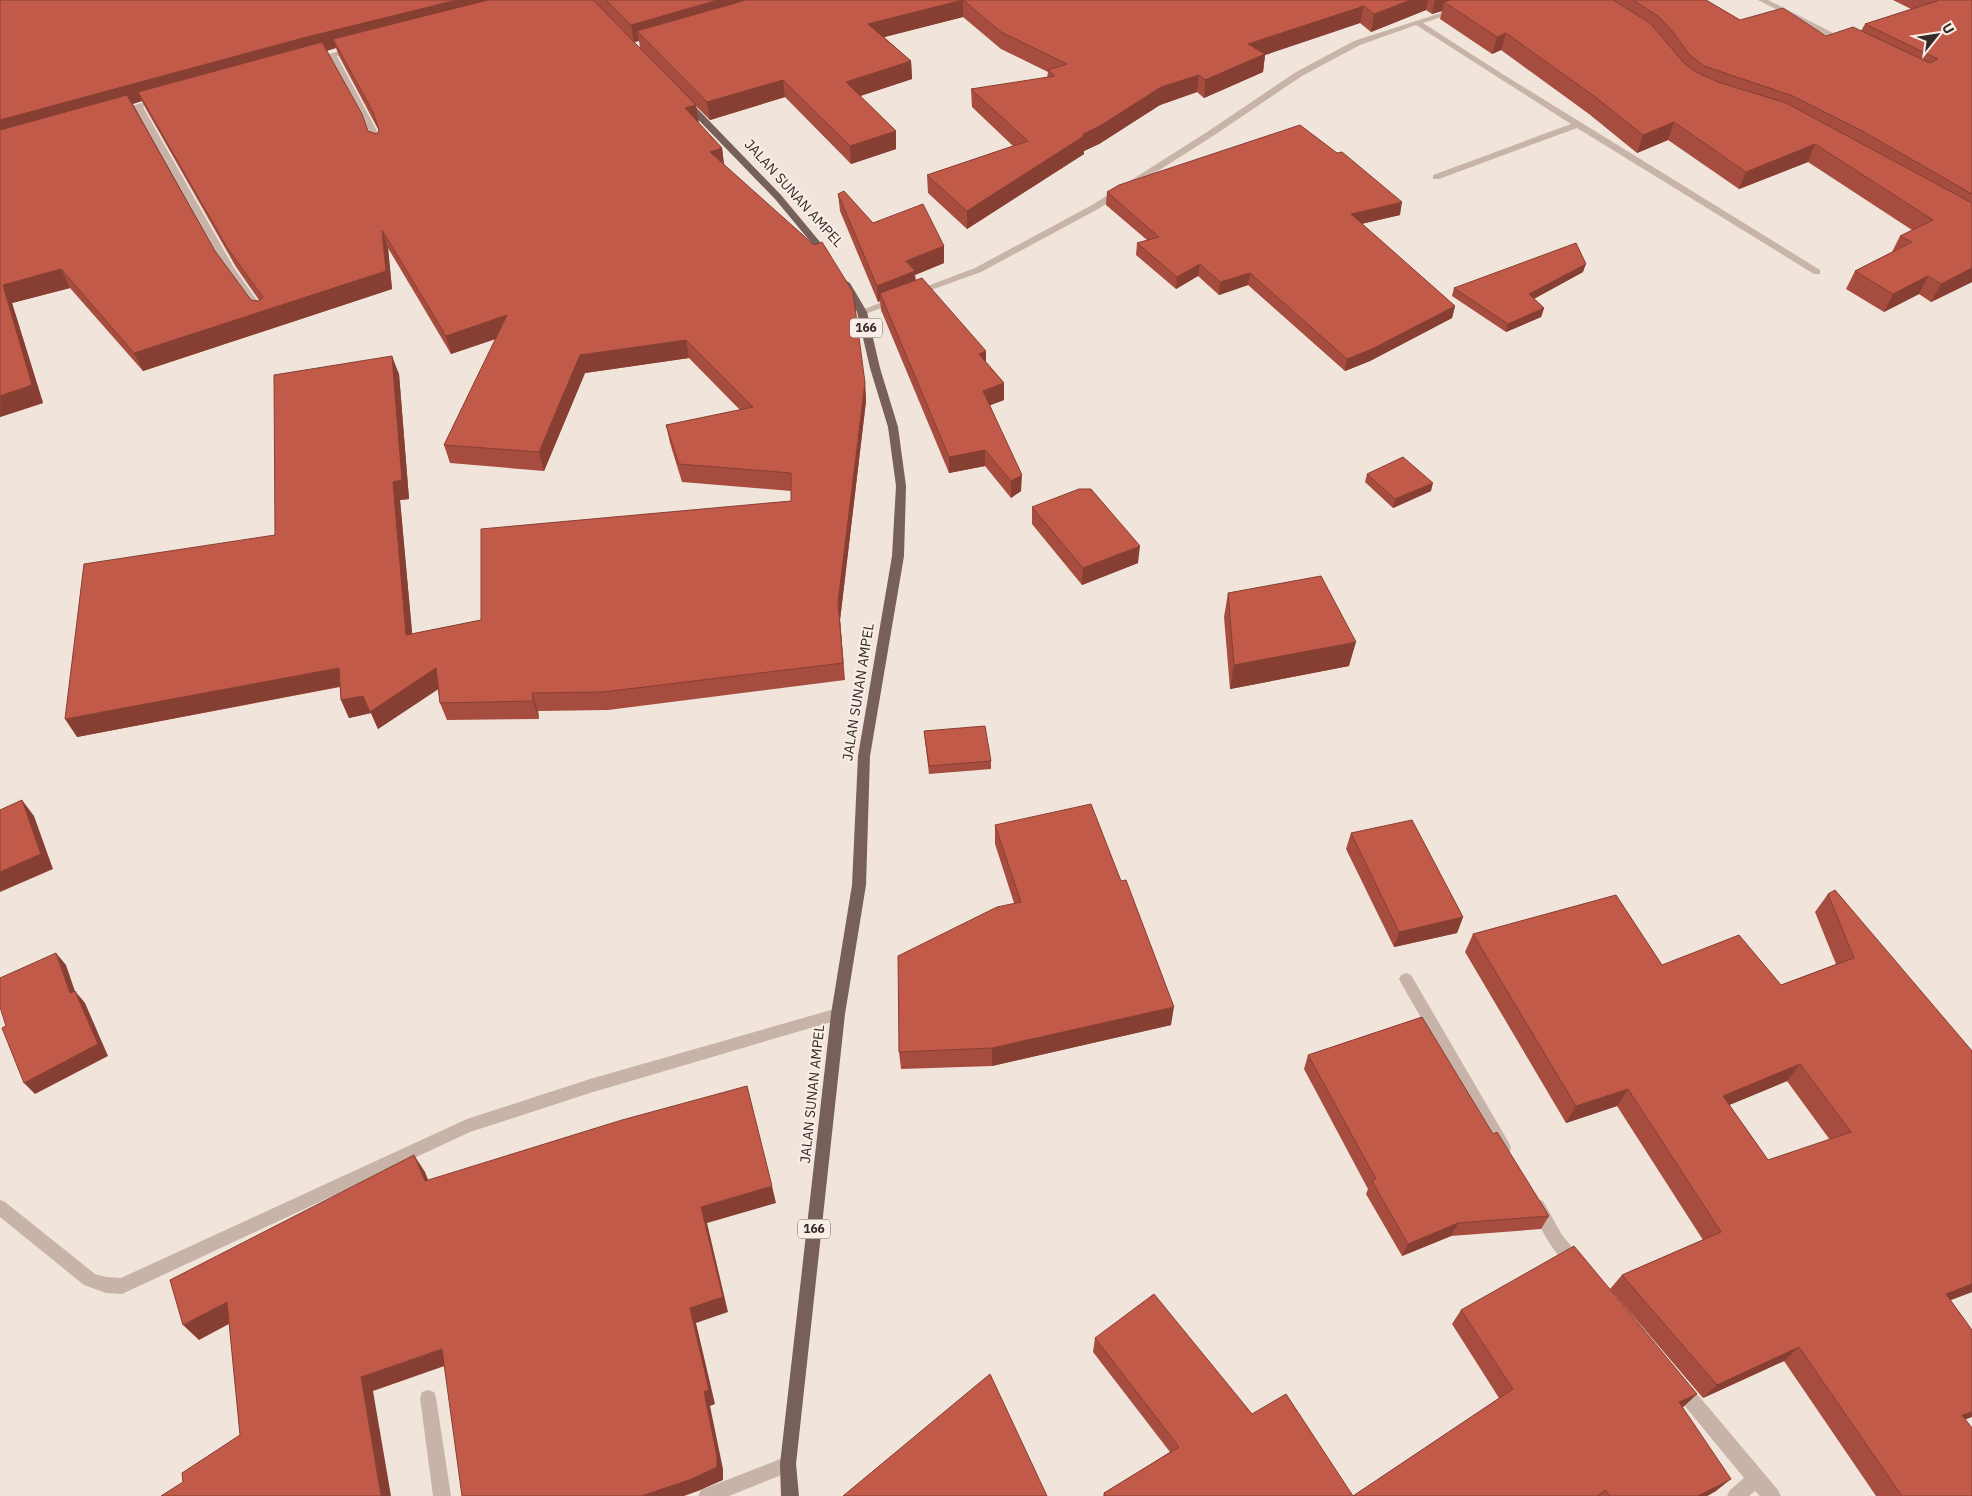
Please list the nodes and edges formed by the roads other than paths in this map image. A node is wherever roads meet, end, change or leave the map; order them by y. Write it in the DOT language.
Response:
graph roads {
  1 [pos="1488,0"];
  2 [pos="1762,0"];
  3 [pos="1417,22"];
  4 [pos="1855,45"];
  5 [pos="360,48"];
  6 [pos="332,55"];
  7 [pos="303,62"];
  8 [pos="681,97"];
  9 [pos="166,98"];
  10 [pos="138,106"];
  11 [pos="111,114"];
  12 [pos="1579,124"];
  13 [pos="379,148"];
  14 [pos="1436,177"];
  15 [pos="1817,272"];
  16 [pos="862,312"];
  17 [pos="263,315"];
  18 [pos="1406,979"];
  19 [pos="838,1014"];
  20 [pos="1513,1164"];
  21 [pos="1528,1189"];
  22 [pos="0,1207"];
  23 [pos="1588,1277"];
  24 [pos="1669,1374"];
  25 [pos="428,1398"];
  26 [pos="1756,1479"];
  27 [pos="789,1480"];
  28 [pos="442,1496"];
  29 [pos="706,1496"];
  30 [pos="1736,1496"];
  31 [pos="1772,1496"];
  1 -- 3 [label="street"];
  2 -- 4 [label="street"];
  3 -- 12 [label="street"];
  3 -- 16 [label="street"];
  5 -- 6 [label="street"];
  6 -- 7 [label="street"];
  6 -- 13 [label="street"];
  8 -- 16 [label="main road, JALAN SUNAN AMPEL / 166"];
  9 -- 10 [label="street"];
  10 -- 11 [label="street"];
  10 -- 17 [label="street"];
  12 -- 14 [label="street"];
  12 -- 15 [label="street"];
  16 -- 19 [label="main road, JALAN SUNAN AMPEL / 166"];
  18 -- 20 [label="street"];
  19 -- 22 [label="street"];
  19 -- 27 [label="main road, JALAN SUNAN AMPEL / 166"];
  21 -- 23 [label="street"];
  24 -- 26 [label="street"];
  25 -- 28 [label="street"];
  26 -- 30 [label="street"];
  26 -- 31 [label="street"];
  27 -- 29 [label="street"];
}
